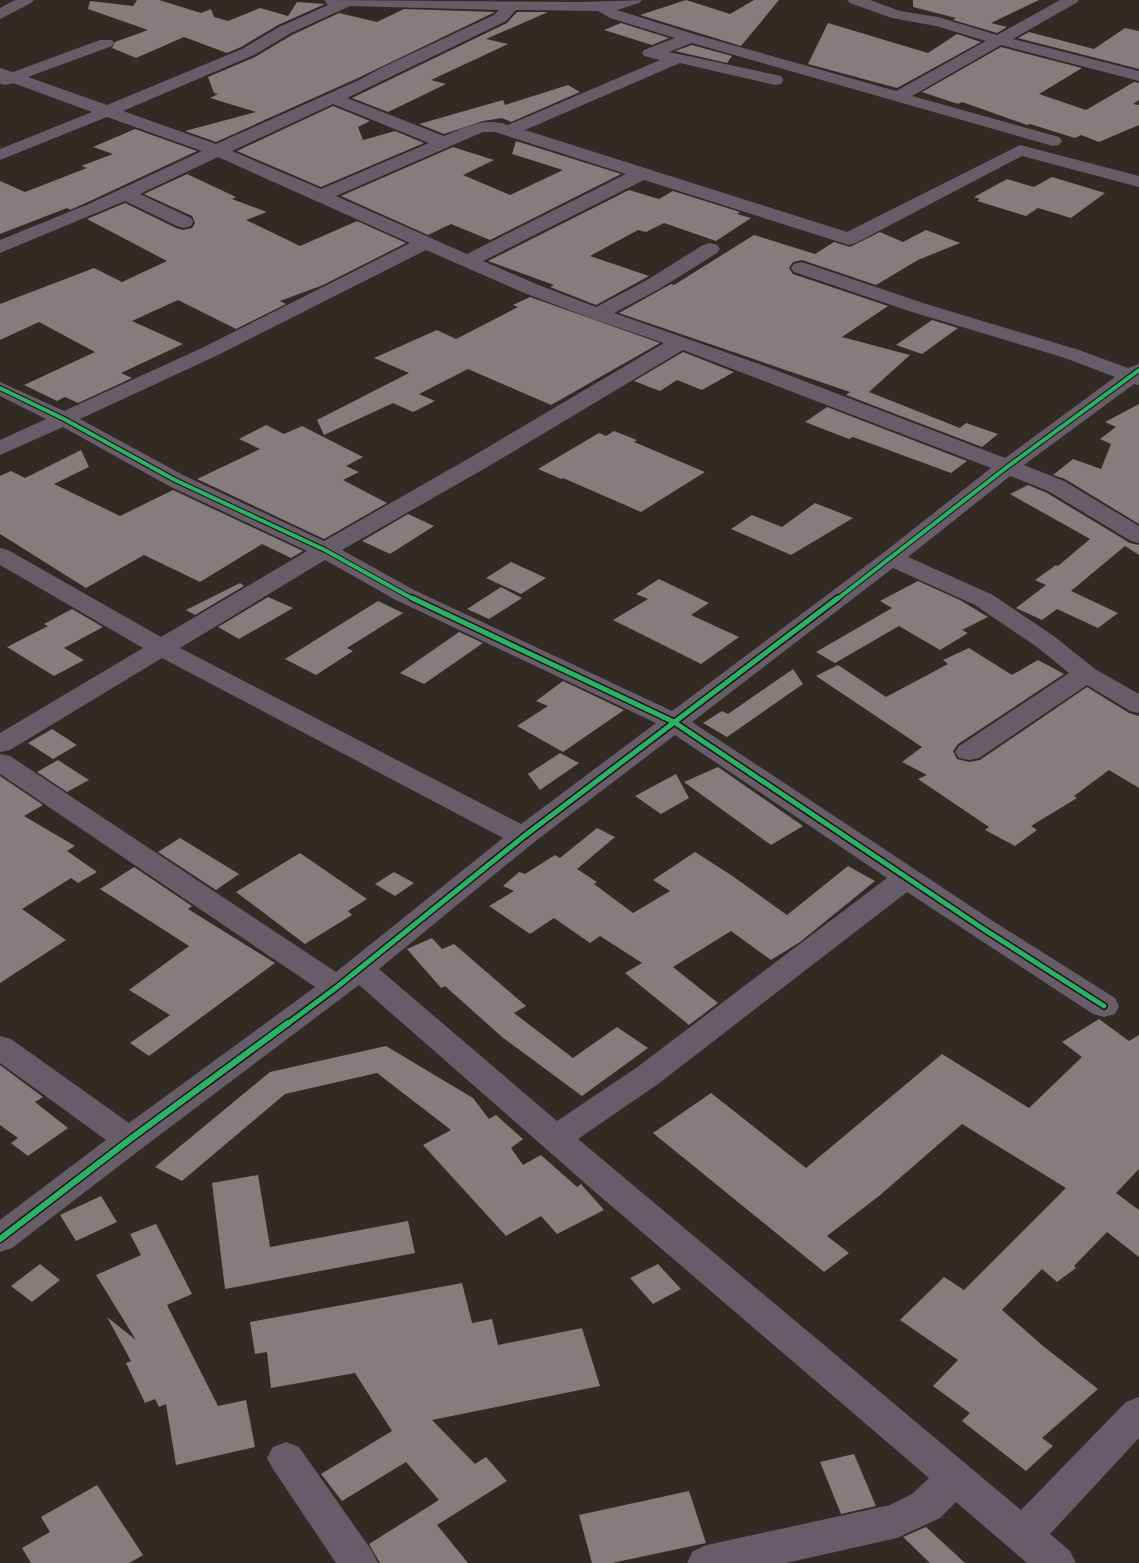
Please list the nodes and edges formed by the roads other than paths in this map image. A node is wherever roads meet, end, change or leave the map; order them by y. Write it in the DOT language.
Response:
graph roads {
  1 [pos="26,0"];
  2 [pos="314,0"];
  3 [pos="634,0"];
  4 [pos="855,0"];
  5 [pos="1071,0"];
  6 [pos="348,1"];
  7 [pos="512,5"];
  8 [pos="601,6"];
  9 [pos="0,14"];
  10 [pos="691,38"];
  11 [pos="999,40"];
  12 [pos="106,44"];
  13 [pos="678,58"];
  14 [pos="814,73"];
  15 [pos="1139,76"];
  16 [pos="4,78"];
  17 [pos="897,97"];
  18 [pos="333,98"];
  19 [pos="110,112"];
  20 [pos="508,131"];
  21 [pos="1041,137"];
  22 [pos="445,143"];
  23 [pos="1068,145"];
  24 [pos="1020,150"];
  25 [pos="218,151"];
  26 [pos="0,155"];
  27 [pos="643,174"];
  28 [pos="1139,182"];
  29 [pos="125,194"];
  30 [pos="320,196"];
  31 [pos="184,222"];
  32 [pos="424,243"];
  33 [pos="0,247"];
  34 [pos="710,249"];
  35 [pos="467,261"];
  36 [pos="801,268"];
  37 [pos="597,314"];
  38 [pos="680,342"];
  39 [pos="1137,375"];
  40 [pos="0,388"];
  41 [pos="64,419"];
  42 [pos="0,448"];
  43 [pos="1007,467"];
  44 [pos="1139,536"];
  45 [pos="325,550"];
  46 [pos="0,555"];
  47 [pos="891,558"];
  48 [pos="161,648"];
  49 [pos="1086,674"];
  50 [pos="1139,705"];
  51 [pos="674,722"];
  52 [pos="0,744"];
  53 [pos="969,752"];
  54 [pos="0,762"];
  55 [pos="523,838"];
  56 [pos="907,877"];
  57 [pos="348,978"];
  58 [pos="1104,1006"];
  59 [pos="0,1047"];
  60 [pos="555,1138"];
  61 [pos="129,1140"];
  62 [pos="0,1239"];
  63 [pos="1139,1413"];
  64 [pos="286,1458"];
  65 [pos="955,1477"];
  66 [pos="1023,1535"];
  67 [pos="358,1563"];
  68 [pos="707,1563"];
  69 [pos="1056,1563"];
  1 -- 9 [label="street"];
  2 -- 6 [label="street"];
  3 -- 8 [label="street"];
  4 -- 11 [label="street"];
  5 -- 11 [label="street"];
  6 -- 7 [label="street"];
  6 -- 19 [label="street"];
  7 -- 8 [label="street"];
  7 -- 18 [label="street"];
  8 -- 10 [label="street"];
  10 -- 13 [label="street"];
  10 -- 14 [label="street"];
  11 -- 15 [label="street"];
  11 -- 17 [label="street"];
  12 -- 16 [label="street"];
  13 -- 14 [label="street"];
  13 -- 20 [label="street"];
  14 -- 17 [label="street"];
  16 -- 19 [label="street"];
  17 -- 21 [label="street"];
  18 -- 22 [label="street"];
  18 -- 25 [label="street"];
  19 -- 25 [label="street"];
  19 -- 26 [label="street"];
  20 -- 22 [label="street"];
  20 -- 27 [label="street"];
  21 -- 23 [label="street"];
  21 -- 24 [label="street"];
  22 -- 30 [label="street"];
  24 -- 27 [label="street"];
  24 -- 28 [label="street"];
  25 -- 29 [label="street"];
  25 -- 30 [label="street"];
  27 -- 35 [label="street"];
  29 -- 31 [label="street"];
  29 -- 33 [label="street"];
  30 -- 32 [label="street"];
  32 -- 35 [label="street"];
  32 -- 41 [label="street"];
  34 -- 37 [label="street"];
  35 -- 37 [label="street"];
  36 -- 39 [label="street"];
  37 -- 38 [label="street"];
  38 -- 43 [label="street"];
  38 -- 45 [label="street"];
  39 -- 43 [label="street"];
  40 -- 41 [label="street"];
  41 -- 42 [label="street"];
  41 -- 45 [label="street"];
  43 -- 44 [label="street"];
  43 -- 47 [label="street"];
  45 -- 48 [label="street"];
  45 -- 51 [label="street"];
  46 -- 48 [label="street"];
  47 -- 49 [label="street"];
  47 -- 51 [label="street"];
  48 -- 52 [label="street"];
  48 -- 55 [label="street"];
  49 -- 50 [label="street"];
  49 -- 53 [label="street"];
  51 -- 55 [label="street"];
  51 -- 56 [label="street"];
  54 -- 57 [label="street"];
  55 -- 57 [label="street"];
  56 -- 58 [label="street"];
  56 -- 60 [label="street"];
  57 -- 60 [label="street"];
  57 -- 61 [label="street"];
  59 -- 61 [label="street"];
  60 -- 65 [label="street"];
  61 -- 62 [label="street"];
  63 -- 66 [label="street"];
  64 -- 67 [label="street"];
  65 -- 66 [label="street"];
  65 -- 68 [label="street"];
  66 -- 69 [label="street"];
}
